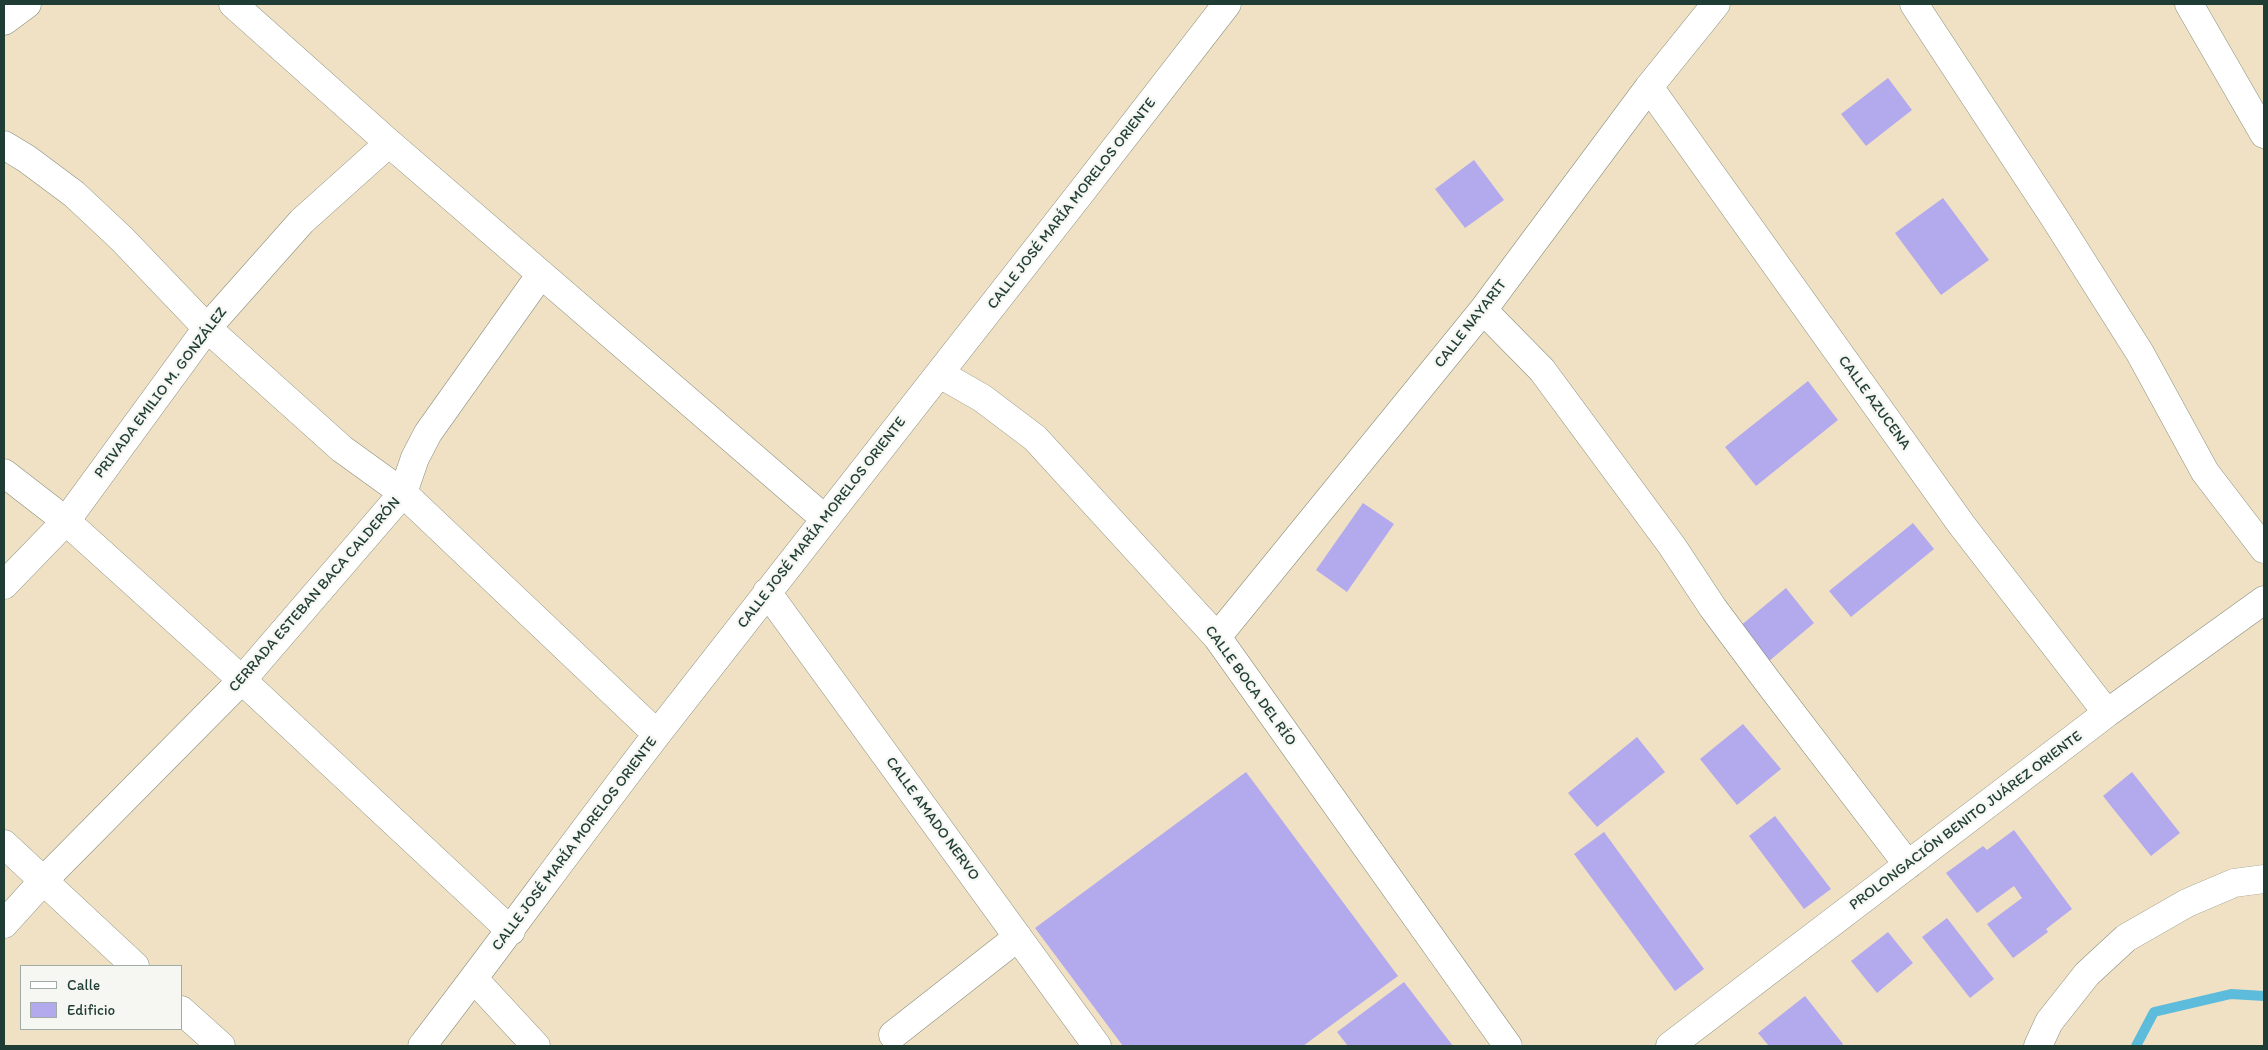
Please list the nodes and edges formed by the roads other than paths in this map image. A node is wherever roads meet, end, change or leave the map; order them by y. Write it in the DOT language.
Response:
graph roads {
  1 [pos="27,4"];
  2 [pos="233,4"];
  3 [pos="1227,4"];
  4 [pos="1716,4"];
  5 [pos="1914,4"];
  6 [pos="2190,4"];
  7 [pos="4,21"];
  8 [pos="1649,87"];
  9 [pos="2264,134"];
  10 [pos="389,143"];
  11 [pos="4,145"];
  12 [pos="541,274"];
  13 [pos="1483,310"];
  14 [pos="207,328"];
  15 [pos="940,374"];
  16 [pos="4,473"];
  17 [pos="403,493"];
  18 [pos="825,519"];
  19 [pos="66,521"];
  20 [pos="2264,549"];
  21 [pos="4,586"];
  22 [pos="767,592"];
  23 [pos="2264,600"];
  24 [pos="1217,637"];
  25 [pos="242,680"];
  26 [pos="2107,713"];
  27 [pos="657,734"];
  28 [pos="4,844"];
  29 [pos="1908,865"];
  30 [pos="2264,879"];
  31 [pos="43,881"];
  32 [pos="4,924"];
  33 [pos="511,931"];
  34 [pos="1018,937"];
  35 [pos="134,965"];
  36 [pos="474,979"];
  37 [pos="182,1011"];
  38 [pos="893,1036"];
  39 [pos="221,1046"];
  40 [pos="422,1046"];
  41 [pos="536,1046"];
  42 [pos="1098,1046"];
  43 [pos="1508,1046"];
  44 [pos="1670,1046"];
  45 [pos="2038,1046"];
  1 -- 7 [label="street"];
  2 -- 10 [label="street"];
  3 -- 15 [label="street, CALLE JOSÉ MARÍA MORELOS ORIENTE"];
  4 -- 8 [label="street, CALLE NAYARIT"];
  5 -- 20 [label="street"];
  6 -- 9 [label="street"];
  8 -- 13 [label="street, CALLE NAYARIT"];
  8 -- 26 [label="street, CALLE AZUCENA"];
  10 -- 12 [label="street"];
  10 -- 14 [label="street, PRIVADA EMILIO M. GONZÁLEZ"];
  11 -- 14 [label="street"];
  12 -- 17 [label="street, CERRADA ESTEBAN BACA CALDERÓN"];
  12 -- 18 [label="street"];
  13 -- 24 [label="street, CALLE NAYARIT"];
  13 -- 29 [label="street"];
  14 -- 17 [label="street"];
  14 -- 19 [label="street, PRIVADA EMILIO M. GONZÁLEZ"];
  15 -- 18 [label="street, CALLE JOSÉ MARÍA MORELOS ORIENTE"];
  15 -- 24 [label="street, CALLE BOCA DEL RÍO"];
  16 -- 19 [label="street"];
  17 -- 25 [label="street, CERRADA ESTEBAN BACA CALDERÓN"];
  17 -- 27 [label="street"];
  18 -- 22 [label="street, CALLE JOSÉ MARÍA MORELOS ORIENTE"];
  19 -- 21 [label="street, PRIVADA EMILIO M. GONZÁLEZ"];
  19 -- 25 [label="street"];
  22 -- 27 [label="street, CALLE JOSÉ MARÍA MORELOS ORIENTE"];
  22 -- 34 [label="street, CALLE AMADO NERVO"];
  23 -- 26 [label="street, PROLONGACIÓN BENITO JUÁREZ ORIENTE"];
  24 -- 43 [label="street, CALLE BOCA DEL RÍO"];
  25 -- 31 [label="street, CERRADA ESTEBAN BACA CALDERÓN"];
  25 -- 33 [label="street"];
  26 -- 29 [label="street, PROLONGACIÓN BENITO JUÁREZ ORIENTE"];
  27 -- 33 [label="street, CALLE JOSÉ MARÍA MORELOS ORIENTE"];
  28 -- 31 [label="street"];
  29 -- 44 [label="street, PROLONGACIÓN BENITO JUÁREZ ORIENTE"];
  30 -- 45 [label="street"];
  31 -- 32 [label="street, CERRADA ESTEBAN BACA CALDERÓN"];
  31 -- 35 [label="street"];
  33 -- 36 [label="street, CALLE JOSÉ MARÍA MORELOS ORIENTE"];
  34 -- 38 [label="street"];
  34 -- 42 [label="street, CALLE AMADO NERVO"];
  36 -- 40 [label="street, CALLE JOSÉ MARÍA MORELOS ORIENTE"];
  36 -- 41 [label="street"];
  37 -- 39 [label="street"];
}
